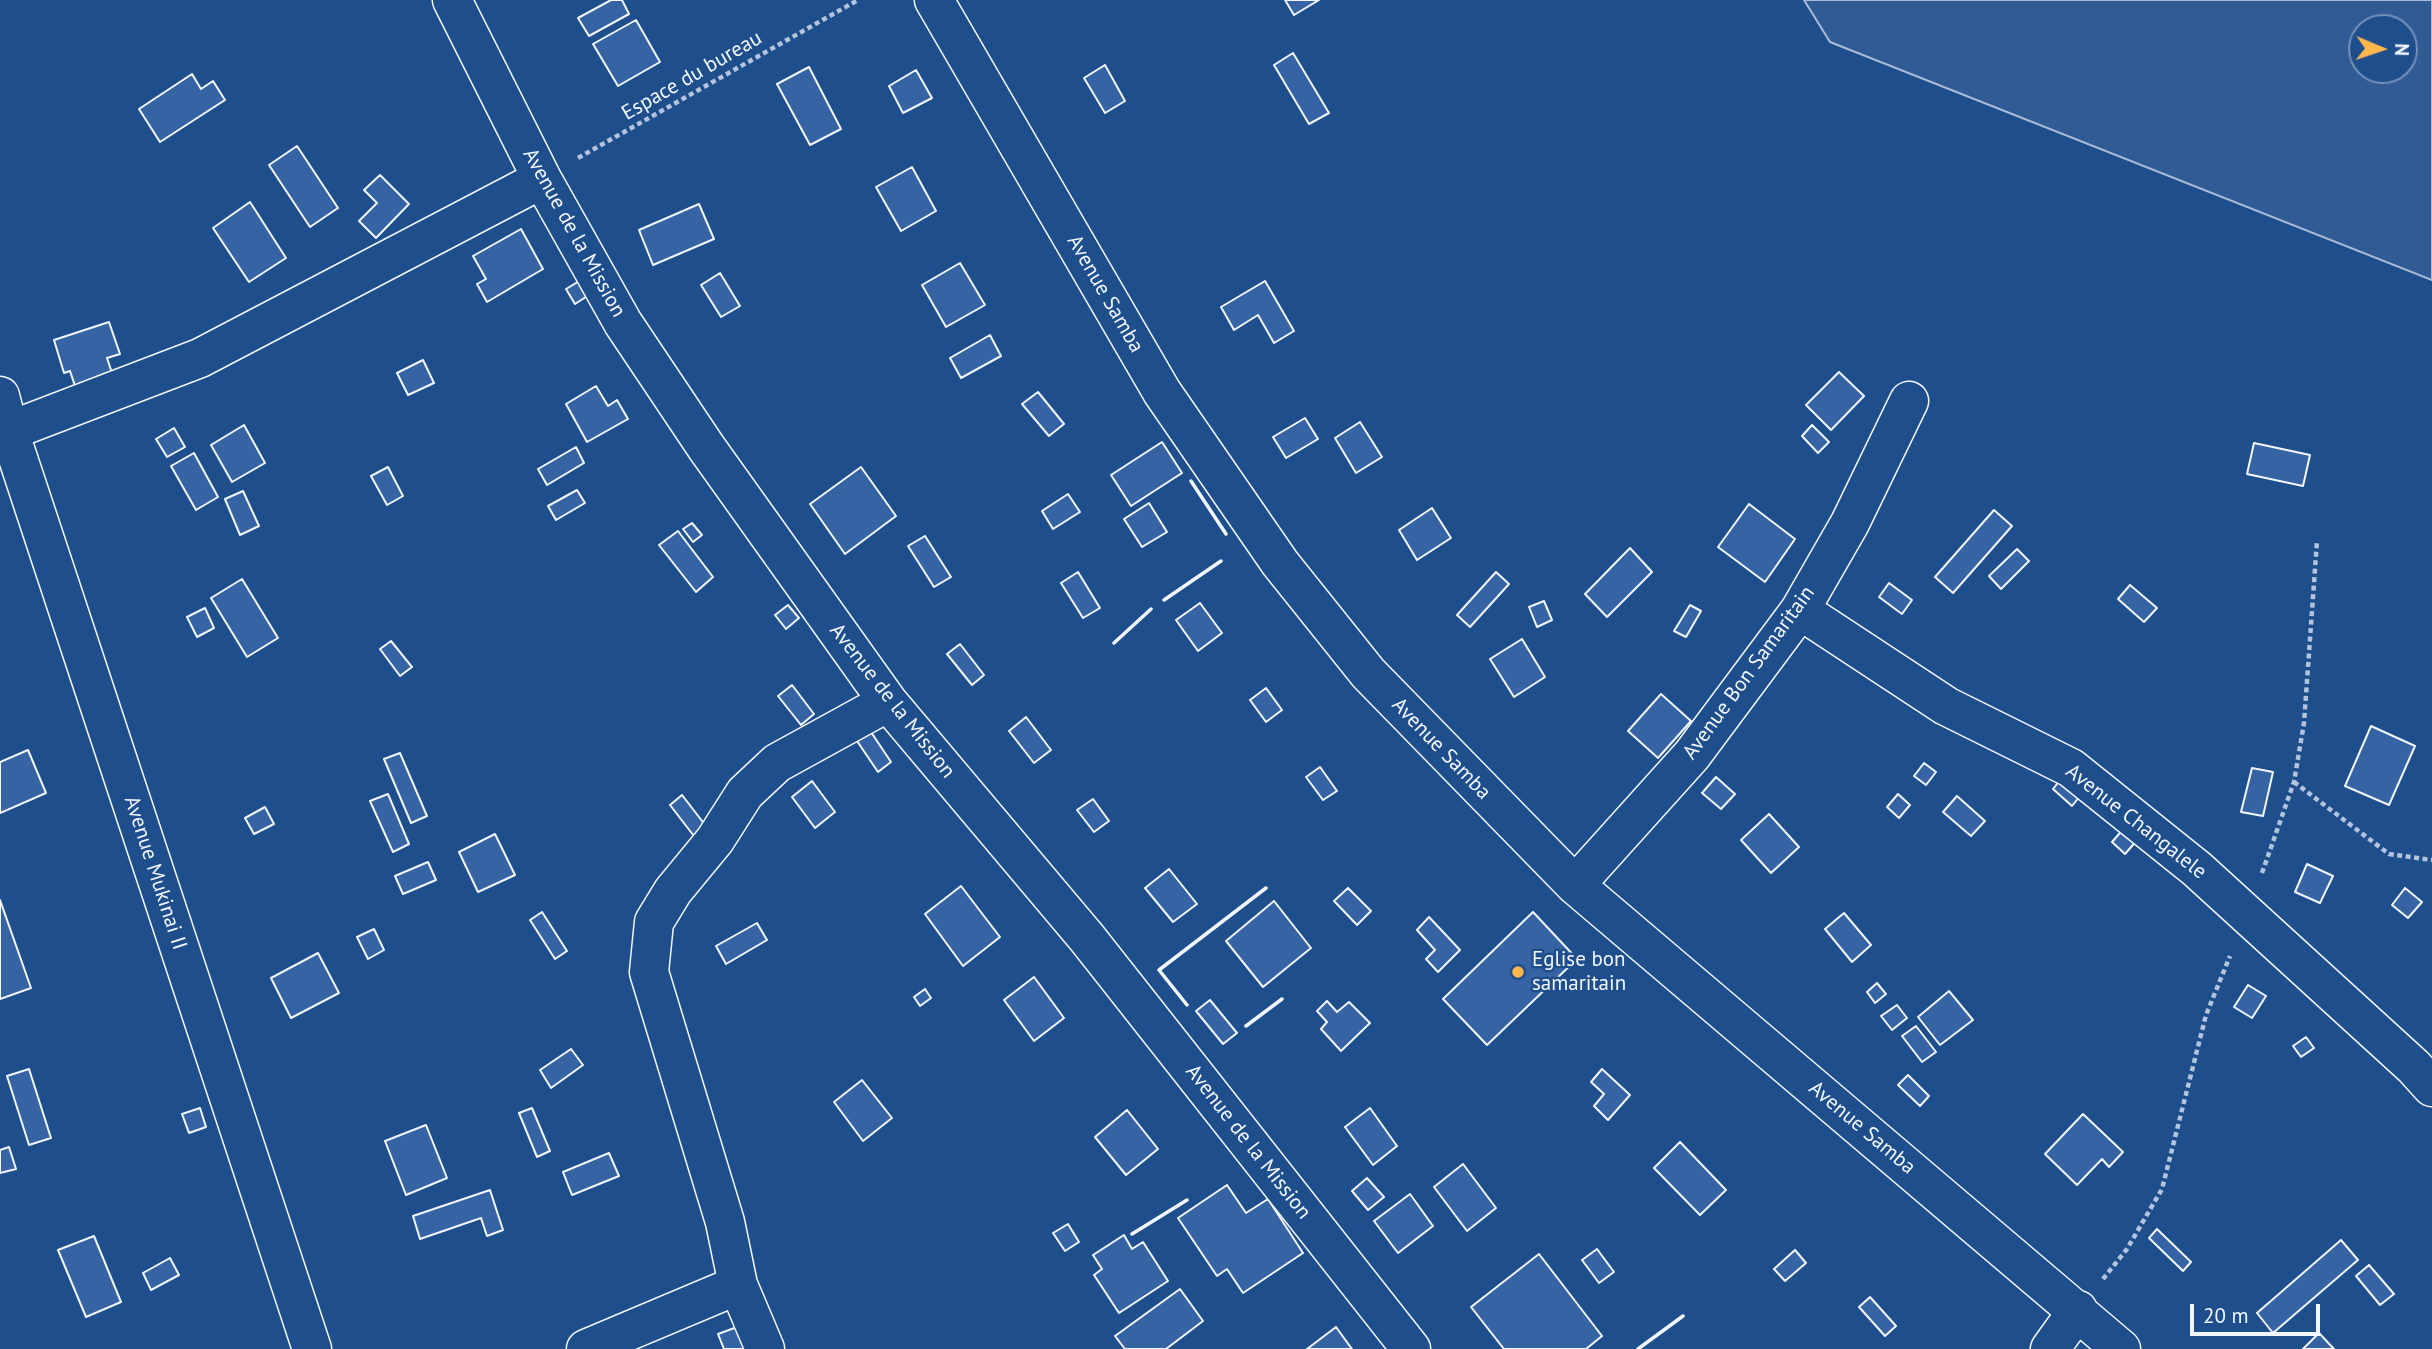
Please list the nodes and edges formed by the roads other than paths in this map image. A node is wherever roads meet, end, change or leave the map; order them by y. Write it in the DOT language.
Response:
graph roads {
  1 [pos="452,0"];
  2 [pos="934,0"];
  3 [pos="542,179"];
  4 [pos="1909,401"];
  5 [pos="5,414"];
  6 [pos="1800,610"];
  7 [pos="888,702"];
  8 [pos="1575,885"];
  9 [pos="2432,1087"];
  10 [pos="738,1284"];
  11 [pos="2078,1310"];
  12 [pos="312,1349"];
  13 [pos="586,1349"];
  14 [pos="765,1349"];
  15 [pos="1411,1349"];
  16 [pos="2050,1349"];
  17 [pos="2121,1349"];
  1 -- 3 [label="street, Avenue de la Mission"];
  2 -- 8 [label="street, Avenue Samba"];
  3 -- 5 [label="street"];
  3 -- 7 [label="street, Avenue de la Mission"];
  4 -- 6 [label="street, Avenue Bon Samaritain"];
  5 -- 12 [label="street, Avenue Mukinai II"];
  6 -- 8 [label="street, Avenue Bon Samaritain"];
  6 -- 9 [label="street, Avenue Changalele"];
  7 -- 10 [label="street"];
  7 -- 15 [label="street, Avenue de la Mission"];
  8 -- 11 [label="street, Avenue Samba"];
  10 -- 13 [label="street"];
  10 -- 14 [label="street"];
  11 -- 16 [label="street"];
  11 -- 17 [label="street, Avenue Samba"];
}
